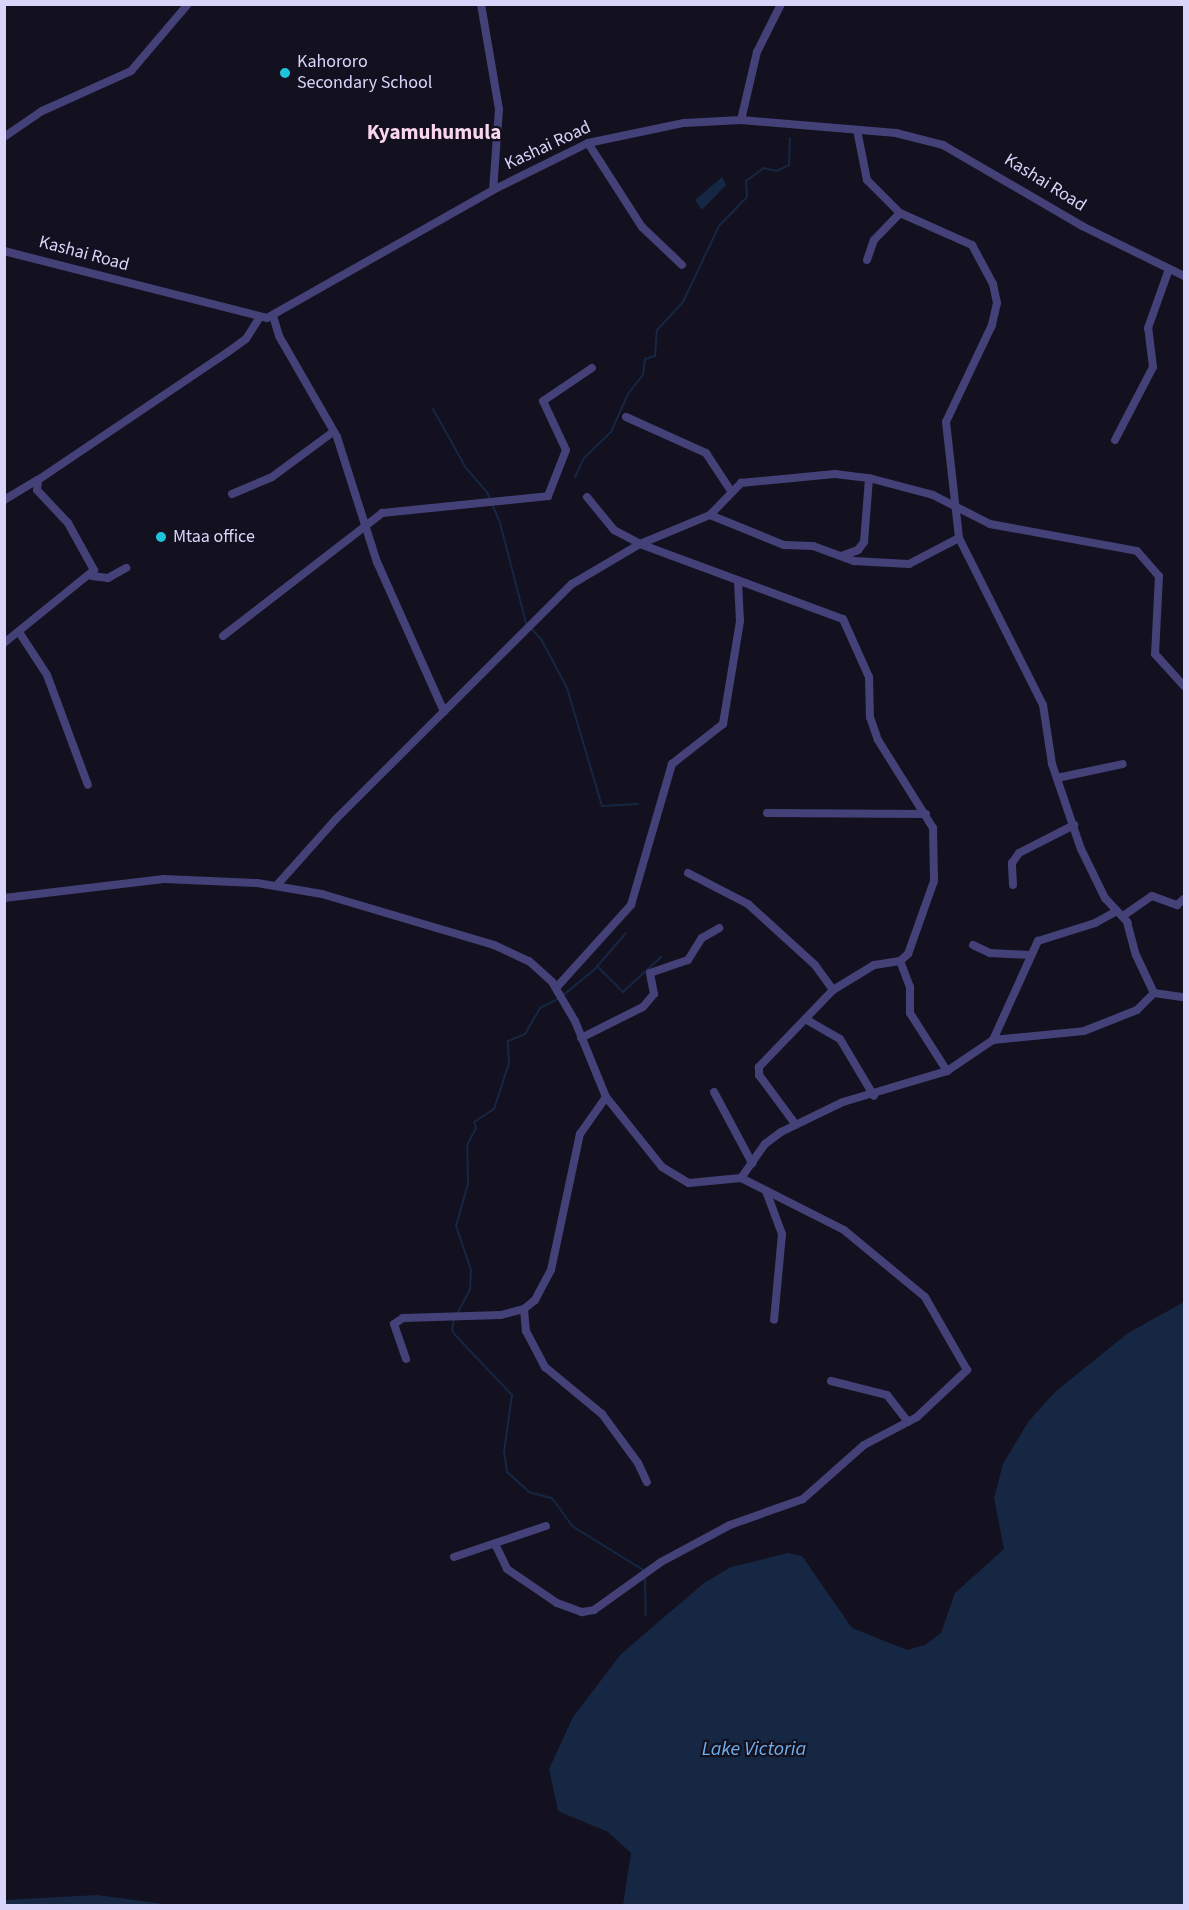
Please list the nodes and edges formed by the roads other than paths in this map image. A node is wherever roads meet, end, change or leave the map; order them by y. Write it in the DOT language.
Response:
graph roads {
  1 [pos="188,4"];
  2 [pos="481,4"];
  3 [pos="781,4"];
  4 [pos="741,120"];
  5 [pos="857,130"];
  6 [pos="4,137"];
  7 [pos="588,143"];
  8 [pos="493,190"];
  9 [pos="900,213"];
  10 [pos="4,250"];
  11 [pos="867,260"];
  12 [pos="682,266"];
  13 [pos="1169,269"];
  14 [pos="1185,276"];
  15 [pos="273,316"];
  16 [pos="259,318"];
  17 [pos="591,368"];
  18 [pos="626,417"];
  19 [pos="333,432"];
  20 [pos="1115,440"];
  21 [pos="869,478"];
  22 [pos="38,480"];
  23 [pos="731,490"];
  24 [pos="232,494"];
  25 [pos="587,497"];
  26 [pos="4,500"];
  27 [pos="958,506"];
  28 [pos="710,515"];
  29 [pos="363,524"];
  30 [pos="959,538"];
  31 [pos="640,544"];
  32 [pos="841,556"];
  33 [pos="126,568"];
  34 [pos="92,576"];
  35 [pos="738,581"];
  36 [pos="19,632"];
  37 [pos="223,636"];
  38 [pos="4,643"];
  39 [pos="1185,686"];
  40 [pos="444,712"];
  41 [pos="1123,764"];
  42 [pos="1057,778"];
  43 [pos="88,784"];
  44 [pos="767,813"];
  45 [pos="926,814"];
  46 [pos="1074,825"];
  47 [pos="688,873"];
  48 [pos="277,885"];
  49 [pos="1013,885"];
  50 [pos="4,897"];
  51 [pos="1185,899"];
  52 [pos="1120,914"];
  53 [pos="719,928"];
  54 [pos="973,945"];
  55 [pos="1030,955"];
  56 [pos="900,961"];
  57 [pos="556,988"];
  58 [pos="833,990"];
  59 [pos="1154,993"];
  60 [pos="1182,1000"];
  61 [pos="807,1020"];
  62 [pos="581,1038"];
  63 [pos="993,1040"];
  64 [pos="947,1071"];
  65 [pos="714,1092"];
  66 [pos="874,1096"];
  67 [pos="606,1097"];
  68 [pos="796,1125"];
  69 [pos="752,1164"];
  70 [pos="741,1178"];
  71 [pos="765,1191"];
  72 [pos="525,1309"];
  73 [pos="774,1320"];
  74 [pos="406,1359"];
  75 [pos="831,1381"];
  76 [pos="908,1422"];
  77 [pos="646,1482"];
  78 [pos="546,1526"];
  79 [pos="496,1546"];
  80 [pos="454,1557"];
  1 -- 6 [label="street"];
  2 -- 8 [label="street"];
  3 -- 4 [label="street"];
  4 -- 5 [label="street, Kashai Road"];
  4 -- 7 [label="street, Kashai Road"];
  5 -- 9 [label="street"];
  5 -- 13 [label="street, Kashai Road"];
  7 -- 8 [label="street, Kashai Road"];
  7 -- 12 [label="street"];
  8 -- 15 [label="street, Kashai Road"];
  9 -- 11 [label="street"];
  9 -- 27 [label="street"];
  10 -- 16 [label="street, Kashai Road"];
  13 -- 14 [label="street, Kashai Road"];
  13 -- 20 [label="street"];
  15 -- 16 [label="street, Kashai Road"];
  15 -- 19 [label="street"];
  16 -- 22 [label="street"];
  17 -- 29 [label="street"];
  18 -- 23 [label="street"];
  19 -- 24 [label="street"];
  19 -- 29 [label="street"];
  21 -- 23 [label="street"];
  21 -- 27 [label="street"];
  21 -- 32 [label="street"];
  22 -- 26 [label="street"];
  22 -- 34 [label="street"];
  23 -- 28 [label="street"];
  25 -- 31 [label="street"];
  27 -- 30 [label="street"];
  27 -- 39 [label="street"];
  28 -- 31 [label="street"];
  28 -- 32 [label="street"];
  29 -- 37 [label="street"];
  29 -- 40 [label="street"];
  30 -- 32 [label="street"];
  30 -- 42 [label="street"];
  31 -- 35 [label="street"];
  31 -- 40 [label="street"];
  33 -- 34 [label="street"];
  34 -- 36 [label="street"];
  35 -- 45 [label="street"];
  35 -- 57 [label="street"];
  36 -- 38 [label="street"];
  36 -- 43 [label="street"];
  40 -- 48 [label="street"];
  41 -- 42 [label="street"];
  42 -- 46 [label="street"];
  44 -- 45 [label="street"];
  45 -- 56 [label="street"];
  46 -- 49 [label="street"];
  46 -- 52 [label="street"];
  47 -- 58 [label="street"];
  48 -- 50 [label="street"];
  48 -- 57 [label="street"];
  51 -- 52 [label="street"];
  52 -- 55 [label="street"];
  52 -- 59 [label="street"];
  53 -- 62 [label="street"];
  54 -- 55 [label="street"];
  55 -- 63 [label="street"];
  56 -- 58 [label="street"];
  56 -- 64 [label="street"];
  57 -- 62 [label="street"];
  58 -- 61 [label="street"];
  59 -- 60 [label="street"];
  59 -- 63 [label="street"];
  61 -- 66 [label="street"];
  61 -- 68 [label="street"];
  62 -- 67 [label="street"];
  63 -- 64 [label="street"];
  64 -- 66 [label="street"];
  65 -- 69 [label="street"];
  66 -- 68 [label="street"];
  67 -- 70 [label="street"];
  67 -- 72 [label="street"];
  68 -- 69 [label="street"];
  69 -- 70 [label="street"];
  70 -- 71 [label="street"];
  71 -- 73 [label="street"];
  71 -- 76 [label="street"];
  72 -- 74 [label="street"];
  72 -- 77 [label="street"];
  75 -- 76 [label="street"];
  76 -- 79 [label="street"];
  78 -- 79 [label="street"];
  79 -- 80 [label="street"];
}
